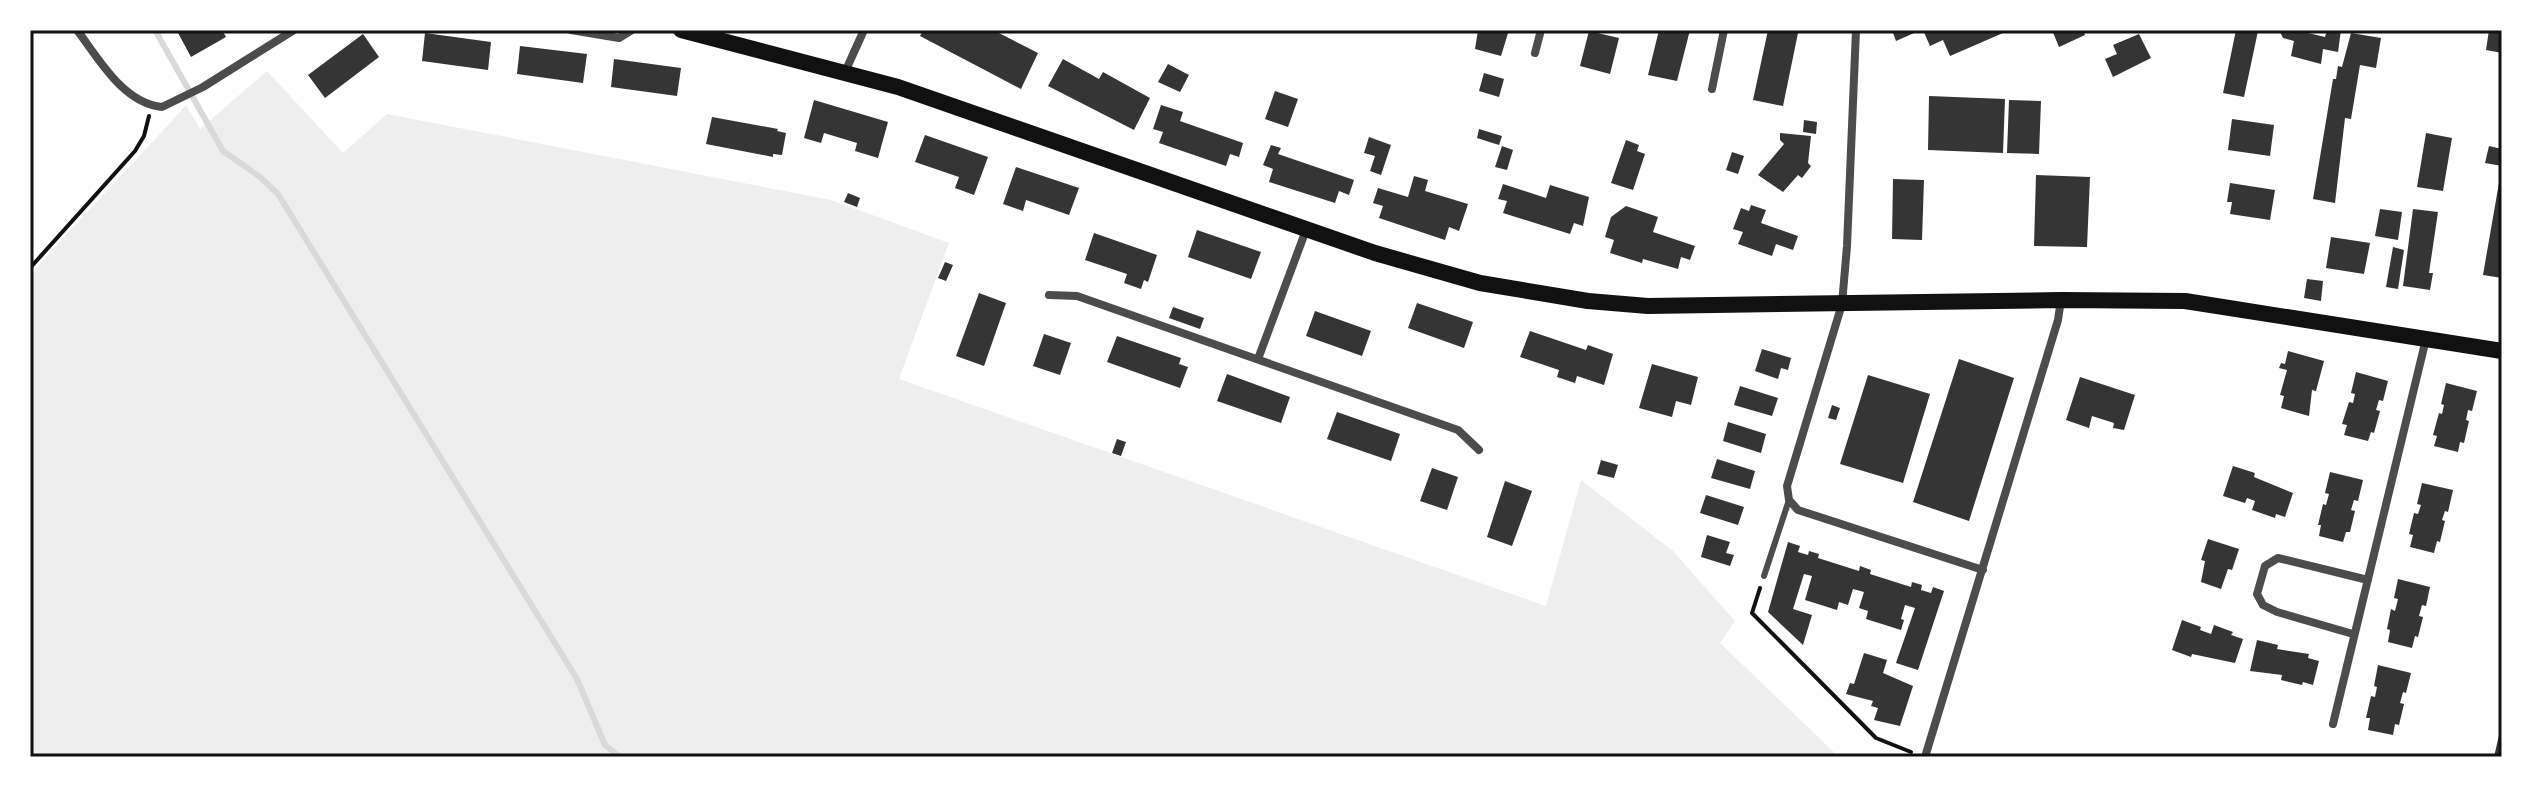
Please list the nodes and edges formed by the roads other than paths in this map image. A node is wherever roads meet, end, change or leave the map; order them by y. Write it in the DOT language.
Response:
graph roads {
  1 [pos="77,30"];
  2 [pos="294,30"];
  3 [pos="571,30"];
  4 [pos="632,30"];
  5 [pos="681,30"];
  6 [pos="864,30"];
  7 [pos="1541,30"];
  8 [pos="1724,30"];
  9 [pos="1856,30"];
  10 [pos="1535,53"];
  11 [pos="845,72"];
  12 [pos="1712,89"];
  13 [pos="1306,230"];
  14 [pos="1049,295"];
  15 [pos="2061,300"];
  16 [pos="1842,304"];
  17 [pos="2427,339"];
  18 [pos="2502,351"];
  19 [pos="1258,359"];
  20 [pos="1479,450"];
  21 [pos="1789,500"];
  22 [pos="1983,570"];
  23 [pos="1764,576"];
  24 [pos="2368,580"];
  25 [pos="2353,634"];
  26 [pos="2333,724"];
  27 [pos="1925,757"];
  1 -- 2 [label="street"];
  3 -- 4 [label="street"];
  5 -- 11 [label="main road"];
  6 -- 11 [label="street"];
  7 -- 10 [label="street"];
  8 -- 12 [label="street"];
  9 -- 16 [label="street"];
  11 -- 13 [label="main road"];
  13 -- 16 [label="main road"];
  13 -- 19 [label="street"];
  14 -- 19 [label="street"];
  15 -- 16 [label="main road"];
  15 -- 17 [label="main road"];
  15 -- 22 [label="street"];
  16 -- 21 [label="street"];
  17 -- 18 [label="main road"];
  17 -- 24 [label="street"];
  19 -- 20 [label="street"];
  21 -- 22 [label="street"];
  21 -- 23 [label="lane"];
  22 -- 27 [label="street"];
  24 -- 25 [label="street"];
  24 -- 25 [label="street"];
  25 -- 26 [label="street"];
}
